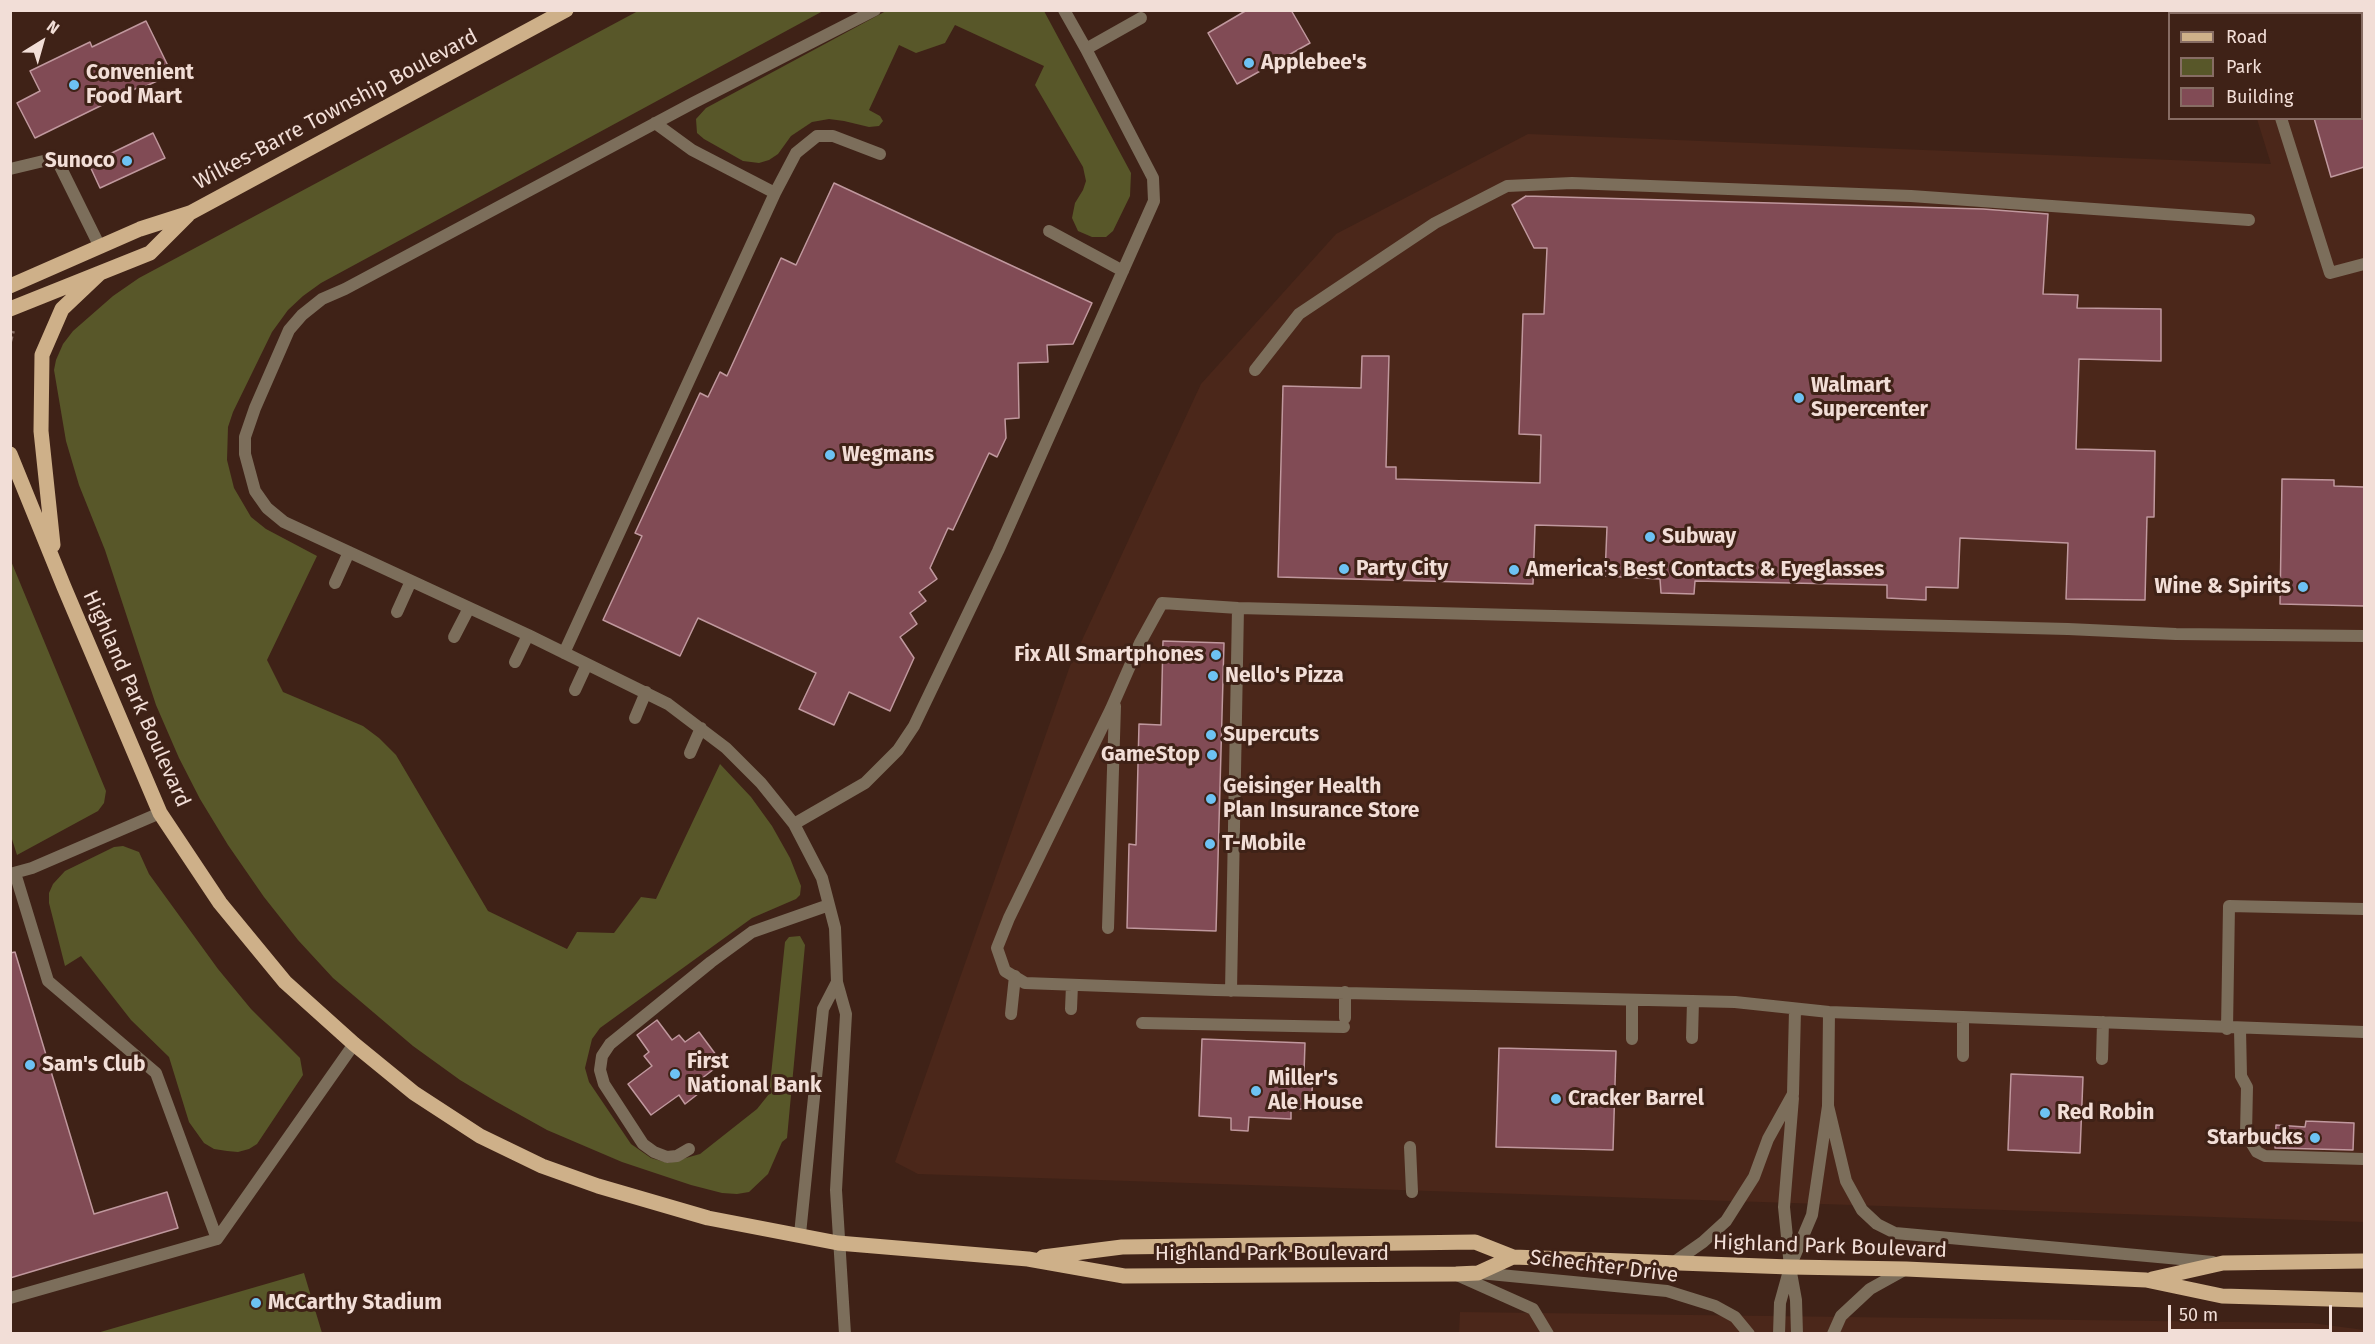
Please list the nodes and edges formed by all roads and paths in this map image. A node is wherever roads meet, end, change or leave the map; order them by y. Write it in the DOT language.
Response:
graph roads {
  1 [pos="566,10"];
  2 [pos="875,10"];
  3 [pos="1064,10"];
  4 [pos="1141,18"];
  5 [pos="1086,49"];
  6 [pos="2283,120"];
  7 [pos="655,123"];
  8 [pos="880,154"];
  9 [pos="10,169"];
  10 [pos="775,193"];
  11 [pos="190,213"];
  12 [pos="2249,220"];
  13 [pos="1049,231"];
  14 [pos="100,247"];
  15 [pos="2364,264"];
  16 [pos="1123,271"];
  17 [pos="100,273"];
  18 [pos="10,286"];
  19 [pos="10,309"];
  20 [pos="13,332"];
  21 [pos="10,342"];
  22 [pos="1255,370"];
  23 [pos="12,460"];
  24 [pos="348,552"];
  25 [pos="54,563"];
  26 [pos="411,581"];
  27 [pos="335,583"];
  28 [pos="469,608"];
  29 [pos="1239,608"];
  30 [pos="397,612"];
  31 [pos="528,635"];
  32 [pos="2364,636"];
  33 [pos="454,638"];
  34 [pos="564,653"];
  35 [pos="515,662"];
  36 [pos="587,664"];
  37 [pos="576,690"];
  38 [pos="646,692"];
  39 [pos="1116,699"];
  40 [pos="635,718"];
  41 [pos="701,728"];
  42 [pos="690,753"];
  43 [pos="160,813"];
  44 [pos="794,824"];
  45 [pos="13,873"];
  46 [pos="829,905"];
  47 [pos="2364,909"];
  48 [pos="1108,928"];
  49 [pos="1015,976"];
  50 [pos="837,982"];
  51 [pos="1072,985"];
  52 [pos="1231,991"];
  53 [pos="1345,992"];
  54 [pos="1632,1000"];
  55 [pos="1693,1001"];
  56 [pos="1071,1009"];
  57 [pos="1795,1010"];
  58 [pos="1828,1012"];
  59 [pos="1011,1014"];
  60 [pos="1963,1017"];
  61 [pos="1142,1023"];
  62 [pos="2103,1023"];
  63 [pos="2227,1029"];
  64 [pos="2240,1029"];
  65 [pos="2364,1032"];
  66 [pos="1692,1038"];
  67 [pos="1632,1039"];
  68 [pos="354,1044"];
  69 [pos="1963,1056"];
  70 [pos="2102,1059"];
  71 [pos="1793,1094"];
  72 [pos="1828,1106"];
  73 [pos="1410,1147"];
  74 [pos="689,1149"];
  75 [pos="2364,1159"];
  76 [pos="1412,1192"];
  77 [pos="800,1234"];
  78 [pos="217,1239"];
  79 [pos="838,1243"];
  80 [pos="2364,1255"];
  81 [pos="1513,1257"];
  82 [pos="1028,1259"];
  83 [pos="2312,1261"];
  84 [pos="2364,1261"];
  85 [pos="1674,1263"];
  86 [pos="2223,1263"];
  87 [pos="1790,1268"];
  88 [pos="1906,1269"];
  89 [pos="1478,1273"];
  90 [pos="1456,1274"];
  91 [pos="2146,1280"];
  92 [pos="10,1298"];
  93 [pos="2364,1300"];
  94 [pos="845,1334"];
  95 [pos="1548,1334"];
  96 [pos="1749,1334"];
  97 [pos="1779,1334"];
  98 [pos="1797,1334"];
  99 [pos="1833,1334"];
  1 -- 11 [label="main road, Wilkes-Barre Township Boulevard"];
  2 -- 7 [label="lane"];
  3 -- 5 [label="lane"];
  4 -- 5 [label="lane"];
  5 -- 16 [label="lane"];
  6 -- 15 [label="lane"];
  7 -- 10 [label="lane"];
  7 -- 24 [label="lane"];
  8 -- 10 [label="lane"];
  9 -- 14 [label="lane"];
  10 -- 34 [label="lane"];
  11 -- 14 [label="main road, Wilkes-Barre Township Boulevard"];
  11 -- 17 [label="main road, Wilkes-Barre Township Boulevard"];
  12 -- 22 [label="lane"];
  13 -- 16 [label="lane"];
  14 -- 18 [label="main road, Wilkes-Barre Township Boulevard"];
  16 -- 44 [label="lane"];
  17 -- 19 [label="main road, Wilkes-Barre Township Boulevard"];
  17 -- 25 [label="main road"];
  20 -- 21 [label="path"];
  23 -- 25 [label="main road, Highland Park Boulevard"];
  24 -- 26 [label="lane"];
  24 -- 27 [label="lane"];
  25 -- 43 [label="main road, Highland Park Boulevard"];
  26 -- 28 [label="lane"];
  26 -- 30 [label="lane"];
  28 -- 31 [label="lane"];
  28 -- 33 [label="lane"];
  29 -- 32 [label="lane"];
  29 -- 39 [label="lane"];
  29 -- 52 [label="lane"];
  31 -- 34 [label="lane"];
  31 -- 35 [label="lane"];
  34 -- 36 [label="lane"];
  36 -- 37 [label="lane"];
  36 -- 38 [label="lane"];
  38 -- 40 [label="lane"];
  38 -- 41 [label="lane"];
  39 -- 48 [label="lane"];
  39 -- 49 [label="lane"];
  41 -- 42 [label="lane"];
  41 -- 44 [label="lane"];
  43 -- 45 [label="lane"];
  43 -- 68 [label="main road, Highland Park Boulevard"];
  44 -- 46 [label="lane"];
  45 -- 78 [label="lane"];
  46 -- 50 [label="lane"];
  46 -- 74 [label="lane"];
  47 -- 63 [label="lane"];
  49 -- 51 [label="lane"];
  49 -- 59 [label="lane"];
  50 -- 77 [label="lane"];
  50 -- 79 [label="lane"];
  51 -- 52 [label="lane"];
  51 -- 56 [label="lane"];
  52 -- 53 [label="lane"];
  53 -- 54 [label="lane"];
  53 -- 61 [label="lane"];
  54 -- 55 [label="lane"];
  54 -- 67 [label="lane"];
  55 -- 57 [label="lane"];
  55 -- 66 [label="lane"];
  57 -- 58 [label="lane"];
  57 -- 71 [label="lane"];
  58 -- 60 [label="lane"];
  58 -- 72 [label="lane"];
  60 -- 62 [label="lane"];
  60 -- 69 [label="lane"];
  62 -- 63 [label="lane"];
  62 -- 70 [label="lane"];
  63 -- 64 [label="lane"];
  64 -- 65 [label="lane"];
  64 -- 75 [label="lane"];
  68 -- 77 [label="main road, Highland Park Boulevard"];
  68 -- 78 [label="lane"];
  71 -- 85 [label="lane"];
  71 -- 87 [label="lane"];
  72 -- 86 [label="lane"];
  72 -- 87 [label="lane"];
  73 -- 76 [label="lane"];
  77 -- 79 [label="main road, Highland Park Boulevard"];
  78 -- 92 [label="lane"];
  79 -- 82 [label="main road, Highland Park Boulevard"];
  79 -- 94 [label="lane"];
  80 -- 83 [label="lane"];
  81 -- 82 [label="main road, Highland Park Boulevard"];
  81 -- 85 [label="main road, Highland Park Boulevard"];
  81 -- 89 [label="main road, Highland Park Boulevard"];
  82 -- 90 [label="main road, Highland Park Boulevard"];
  83 -- 84 [label="main road, Highland Park Boulevard"];
  83 -- 86 [label="main road, Highland Park Boulevard"];
  85 -- 87 [label="main road, Highland Park Boulevard"];
  86 -- 91 [label="main road, Highland Park Boulevard"];
  87 -- 88 [label="main road, Highland Park Boulevard"];
  87 -- 97 [label="lane"];
  87 -- 98 [label="lane"];
  88 -- 91 [label="main road, Highland Park Boulevard"];
  88 -- 99 [label="lane"];
  89 -- 90 [label="main road, Highland Park Boulevard"];
  89 -- 96 [label="lane, Schechter Drive"];
  90 -- 95 [label="lane"];
  91 -- 93 [label="main road, Highland Park Boulevard"];
}
